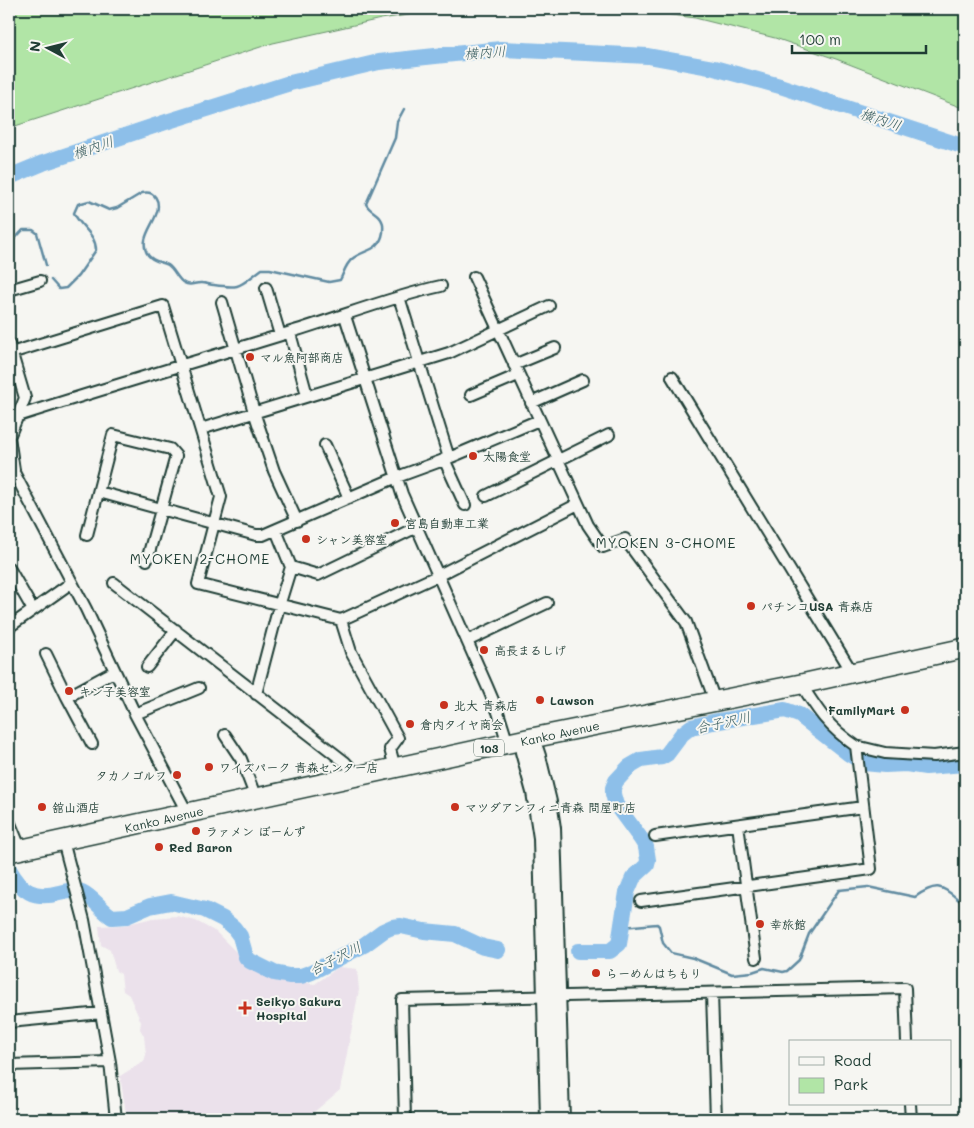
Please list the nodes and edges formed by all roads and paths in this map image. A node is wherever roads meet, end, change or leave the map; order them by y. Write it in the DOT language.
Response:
graph roads {
  1 [pos="474,277"];
  2 [pos="40,281"];
  3 [pos="441,286"];
  4 [pos="266,288"];
  5 [pos="9,290"];
  6 [pos="399,297"];
  7 [pos="222,302"];
  8 [pos="549,306"];
  9 [pos="345,316"];
  10 [pos="497,330"];
  11 [pos="285,334"];
  12 [pos="235,348"];
  13 [pos="554,348"];
  14 [pos="10,349"];
  15 [pos="420,363"];
  16 [pos="180,365"];
  17 [pos="516,370"];
  18 [pos="672,377"];
  19 [pos="366,378"];
  20 [pos="583,380"];
  21 [pos="306,395"];
  22 [pos="471,395"];
  23 [pos="531,403"];
  24 [pos="254,412"];
  25 [pos="18,416"];
  26 [pos="539,420"];
  27 [pos="201,429"];
  28 [pos="609,436"];
  29 [pos="325,445"];
  30 [pos="447,458"];
  31 [pos="558,461"];
  32 [pos="11,470"];
  33 [pos="397,477"];
  34 [pos="99,492"];
  35 [pos="486,496"];
  36 [pos="349,498"];
  37 [pos="578,504"];
  38 [pos="465,505"];
  39 [pos="161,510"];
  40 [pos="297,521"];
  41 [pos="215,523"];
  42 [pos="417,528"];
  43 [pos="276,530"];
  44 [pos="87,535"];
  45 [pos="148,560"];
  46 [pos="9,568"];
  47 [pos="290,568"];
  48 [pos="439,575"];
  49 [pos="71,583"];
  50 [pos="114,584"];
  51 [pos="547,603"];
  52 [pos="279,606"];
  53 [pos="33,610"];
  54 [pos="341,620"];
  55 [pos="9,627"];
  56 [pos="176,630"];
  57 [pos="467,641"];
  58 [pos="965,648"];
  59 [pos="46,654"];
  60 [pos="147,667"];
  61 [pos="115,672"];
  62 [pos="852,672"];
  63 [pos="801,684"];
  64 [pos="199,688"];
  65 [pos="256,694"];
  66 [pos="67,697"];
  67 [pos="715,701"];
  68 [pos="135,714"];
  69 [pos="225,735"];
  70 [pos="527,739"];
  71 [pos="92,744"];
  72 [pos="508,744"];
  73 [pos="856,749"];
  74 [pos="965,752"];
  75 [pos="395,768"];
  76 [pos="358,776"];
  77 [pos="256,798"];
  78 [pos="862,807"];
  79 [pos="188,814"];
  80 [pos="9,821"];
  81 [pos="738,826"];
  82 [pos="655,836"];
  83 [pos="63,842"];
  84 [pos="15,851"];
  85 [pos="746,886"];
  86 [pos="641,901"];
  87 [pos="756,958"];
  88 [pos="712,993"];
  89 [pos="552,996"];
  90 [pos="102,1013"];
  91 [pos="9,1022"];
  92 [pos="907,1040"];
  93 [pos="110,1062"];
  94 [pos="9,1065"];
  95 [pos="910,1106"];
  96 [pos="116,1119"];
  97 [pos="405,1119"];
  98 [pos="548,1119"];
  99 [pos="562,1119"];
  100 [pos="716,1119"];
  101 [pos="911,1119"];
  1 -- 10 [label="street"];
  2 -- 5 [label="street"];
  3 -- 6 [label="street"];
  4 -- 11 [label="street"];
  6 -- 9 [label="street"];
  6 -- 15 [label="street"];
  7 -- 12 [label="street"];
  8 -- 10 [label="street"];
  9 -- 11 [label="street"];
  9 -- 19 [label="street"];
  10 -- 15 [label="street"];
  10 -- 17 [label="street"];
  11 -- 12 [label="street"];
  11 -- 21 [label="street"];
  12 -- 16 [label="street"];
  12 -- 24 [label="street"];
  13 -- 17 [label="street"];
  14 -- 16 [label="street"];
  14 -- 25 [label="street"];
  15 -- 19 [label="street"];
  15 -- 30 [label="street"];
  16 -- 25 [label="street"];
  16 -- 27 [label="street"];
  17 -- 22 [label="street"];
  17 -- 23 [label="street"];
  18 -- 62 [label="street"];
  19 -- 21 [label="street"];
  19 -- 33 [label="street"];
  20 -- 23 [label="street"];
  21 -- 24 [label="street"];
  23 -- 26 [label="street"];
  24 -- 27 [label="street"];
  24 -- 40 [label="street"];
  25 -- 32 [label="street"];
  26 -- 30 [label="street"];
  26 -- 31 [label="street"];
  27 -- 41 [label="street"];
  28 -- 31 [label="street"];
  29 -- 36 [label="street"];
  30 -- 33 [label="street"];
  30 -- 38 [label="street"];
  31 -- 35 [label="street"];
  31 -- 37 [label="street"];
  32 -- 49 [label="street"];
  33 -- 36 [label="street"];
  33 -- 42 [label="street"];
  34 -- 39 [label="street"];
  34 -- 39 [label="street"];
  34 -- 44 [label="street"];
  36 -- 40 [label="street"];
  37 -- 48 [label="street"];
  37 -- 67 [label="street"];
  39 -- 41 [label="street"];
  39 -- 45 [label="street"];
  40 -- 43 [label="street"];
  41 -- 43 [label="street"];
  41 -- 52 [label="street"];
  42 -- 47 [label="street"];
  42 -- 48 [label="street"];
  43 -- 47 [label="street"];
  46 -- 53 [label="street"];
  47 -- 52 [label="street"];
  48 -- 54 [label="street"];
  48 -- 57 [label="street"];
  49 -- 53 [label="street"];
  49 -- 61 [label="street"];
  50 -- 56 [label="street"];
  51 -- 57 [label="street"];
  52 -- 54 [label="street"];
  52 -- 65 [label="street"];
  53 -- 55 [label="street"];
  54 -- 75 [label="street"];
  56 -- 60 [label="street"];
  56 -- 65 [label="street"];
  57 -- 72 [label="street"];
  58 -- 62 [label="highway, Kanko Avenue / 103"];
  59 -- 66 [label="street"];
  61 -- 66 [label="street"];
  61 -- 68 [label="street"];
  62 -- 63 [label="highway, Kanko Avenue / 103"];
  63 -- 67 [label="highway, Kanko Avenue / 103"];
  63 -- 73 [label="street"];
  64 -- 68 [label="street"];
  65 -- 76 [label="street"];
  66 -- 71 [label="street"];
  67 -- 70 [label="highway, Kanko Avenue / 103"];
  68 -- 79 [label="street"];
  69 -- 77 [label="street"];
  70 -- 72 [label="highway, Kanko Avenue / 103"];
  70 -- 89 [label="street"];
  72 -- 75 [label="highway, Kanko Avenue / 103"];
  73 -- 74 [label="street"];
  73 -- 78 [label="street"];
  75 -- 76 [label="highway, Kanko Avenue / 103"];
  76 -- 77 [label="highway, Kanko Avenue / 103"];
  77 -- 79 [label="highway, Kanko Avenue / 103"];
  78 -- 81 [label="street"];
  78 -- 85 [label="street"];
  79 -- 83 [label="highway, Kanko Avenue / 103"];
  80 -- 84 [label="street"];
  81 -- 82 [label="street"];
  81 -- 85 [label="street"];
  83 -- 84 [label="highway, Kanko Avenue / 103"];
  83 -- 90 [label="street"];
  85 -- 86 [label="street"];
  85 -- 87 [label="street"];
  88 -- 89 [label="street"];
  88 -- 92 [label="street"];
  88 -- 100 [label="street"];
  89 -- 97 [label="street"];
  89 -- 98 [label="street"];
  89 -- 99 [label="street"];
  90 -- 91 [label="street"];
  90 -- 93 [label="street"];
  93 -- 94 [label="street"];
  93 -- 96 [label="street"];
  95 -- 101 [label="street"];
}
